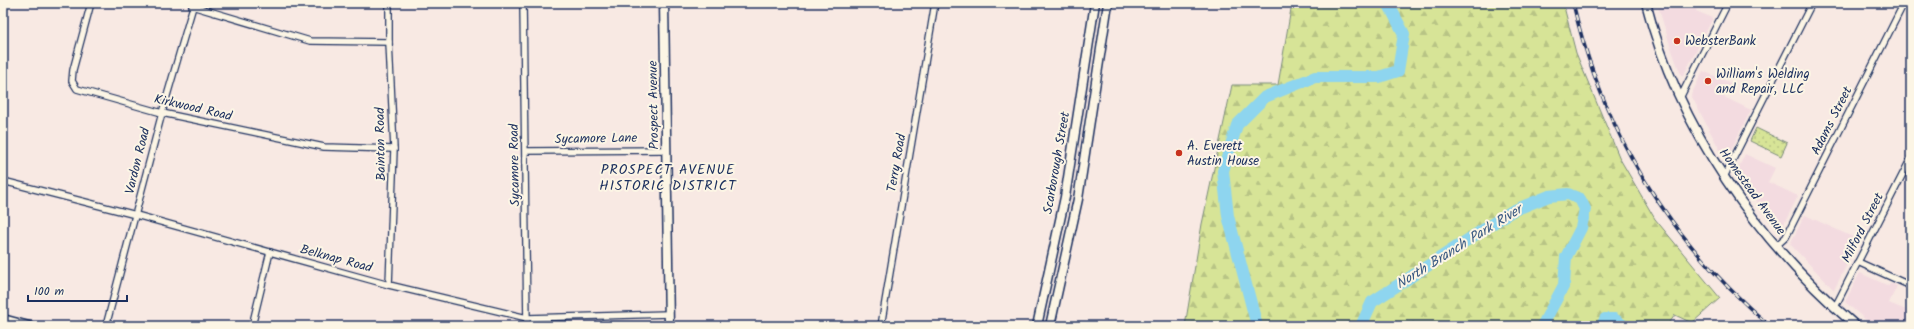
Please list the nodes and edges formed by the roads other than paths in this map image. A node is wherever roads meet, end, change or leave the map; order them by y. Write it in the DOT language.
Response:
graph roads {
  1 [pos="91,3"];
  2 [pos="389,3"];
  3 [pos="523,3"];
  4 [pos="664,3"];
  5 [pos="928,3"];
  6 [pos="1095,3"];
  7 [pos="1108,3"];
  8 [pos="1646,3"];
  9 [pos="1728,3"];
  10 [pos="1812,3"];
  11 [pos="1904,3"];
  12 [pos="193,4"];
  13 [pos="935,4"];
  14 [pos="389,42"];
  15 [pos="1084,78"];
  16 [pos="1097,80"];
  17 [pos="1680,98"];
  18 [pos="162,113"];
  19 [pos="394,149"];
  20 [pos="667,150"];
  21 [pos="526,151"];
  22 [pos="1911,158"];
  23 [pos="1724,177"];
  24 [pos="3,180"];
  25 [pos="1064,198"];
  26 [pos="1078,199"];
  27 [pos="136,214"];
  28 [pos="1776,246"];
  29 [pos="270,252"];
  30 [pos="1858,262"];
  31 [pos="389,285"];
  32 [pos="1911,286"];
  33 [pos="1042,304"];
  34 [pos="1056,306"];
  35 [pos="1835,307"];
  36 [pos="669,314"];
  37 [pos="527,318"];
  38 [pos="3,319"];
  39 [pos="29,326"];
  40 [pos="106,326"];
  41 [pos="252,326"];
  42 [pos="527,326"];
  43 [pos="669,326"];
  44 [pos="881,326"];
  45 [pos="1036,326"];
  46 [pos="1050,326"];
  47 [pos="1856,326"];
  1 -- 18 [label="street, Kirkwood Road"];
  2 -- 14 [label="street, Bainton Road"];
  3 -- 21 [label="street, Sycamore Road"];
  4 -- 20 [label="main road, Prospect Avenue"];
  5 -- 13 [label="street"];
  6 -- 15 [label="main road, Scarborough Street"];
  7 -- 16 [label="main road, Scarborough Street"];
  8 -- 17 [label="main road, Homestead Avenue"];
  9 -- 17 [label="street"];
  10 -- 23 [label="street"];
  11 -- 28 [label="street, Adams Street"];
  12 -- 14 [label="street"];
  12 -- 18 [label="street, Vardon Road"];
  13 -- 44 [label="street, Terry Road"];
  14 -- 19 [label="street, Bainton Road"];
  15 -- 16 [label="main road"];
  15 -- 25 [label="main road, Scarborough Street"];
  16 -- 26 [label="main road, Scarborough Street"];
  17 -- 23 [label="main road, Homestead Avenue"];
  18 -- 19 [label="street, Kirkwood Road"];
  18 -- 27 [label="street, Vardon Road"];
  19 -- 31 [label="street, Bainton Road"];
  20 -- 21 [label="street, Sycamore Lane"];
  20 -- 36 [label="main road, Prospect Avenue"];
  21 -- 37 [label="street, Sycamore Road"];
  22 -- 30 [label="street, Milford Street"];
  23 -- 28 [label="main road, Homestead Avenue"];
  24 -- 27 [label="street, Belknap Road"];
  25 -- 26 [label="main road"];
  25 -- 33 [label="main road, Scarborough Street"];
  26 -- 34 [label="main road, Scarborough Street"];
  27 -- 29 [label="street, Belknap Road"];
  27 -- 40 [label="street, Vardon Road"];
  28 -- 35 [label="main road, Homestead Avenue"];
  29 -- 31 [label="street, Belknap Road"];
  29 -- 41 [label="street"];
  30 -- 32 [label="street"];
  30 -- 35 [label="street, Milford Street"];
  31 -- 37 [label="street, Belknap Road"];
  33 -- 34 [label="main road"];
  33 -- 45 [label="main road, Scarborough Street"];
  34 -- 46 [label="main road, Scarborough Street"];
  35 -- 47 [label="main road, Homestead Avenue"];
  36 -- 37 [label="street, Belknap Road"];
  36 -- 43 [label="main road, Prospect Avenue"];
  37 -- 42 [label="street, Sycamore Road"];
  38 -- 39 [label="main road"];
}
